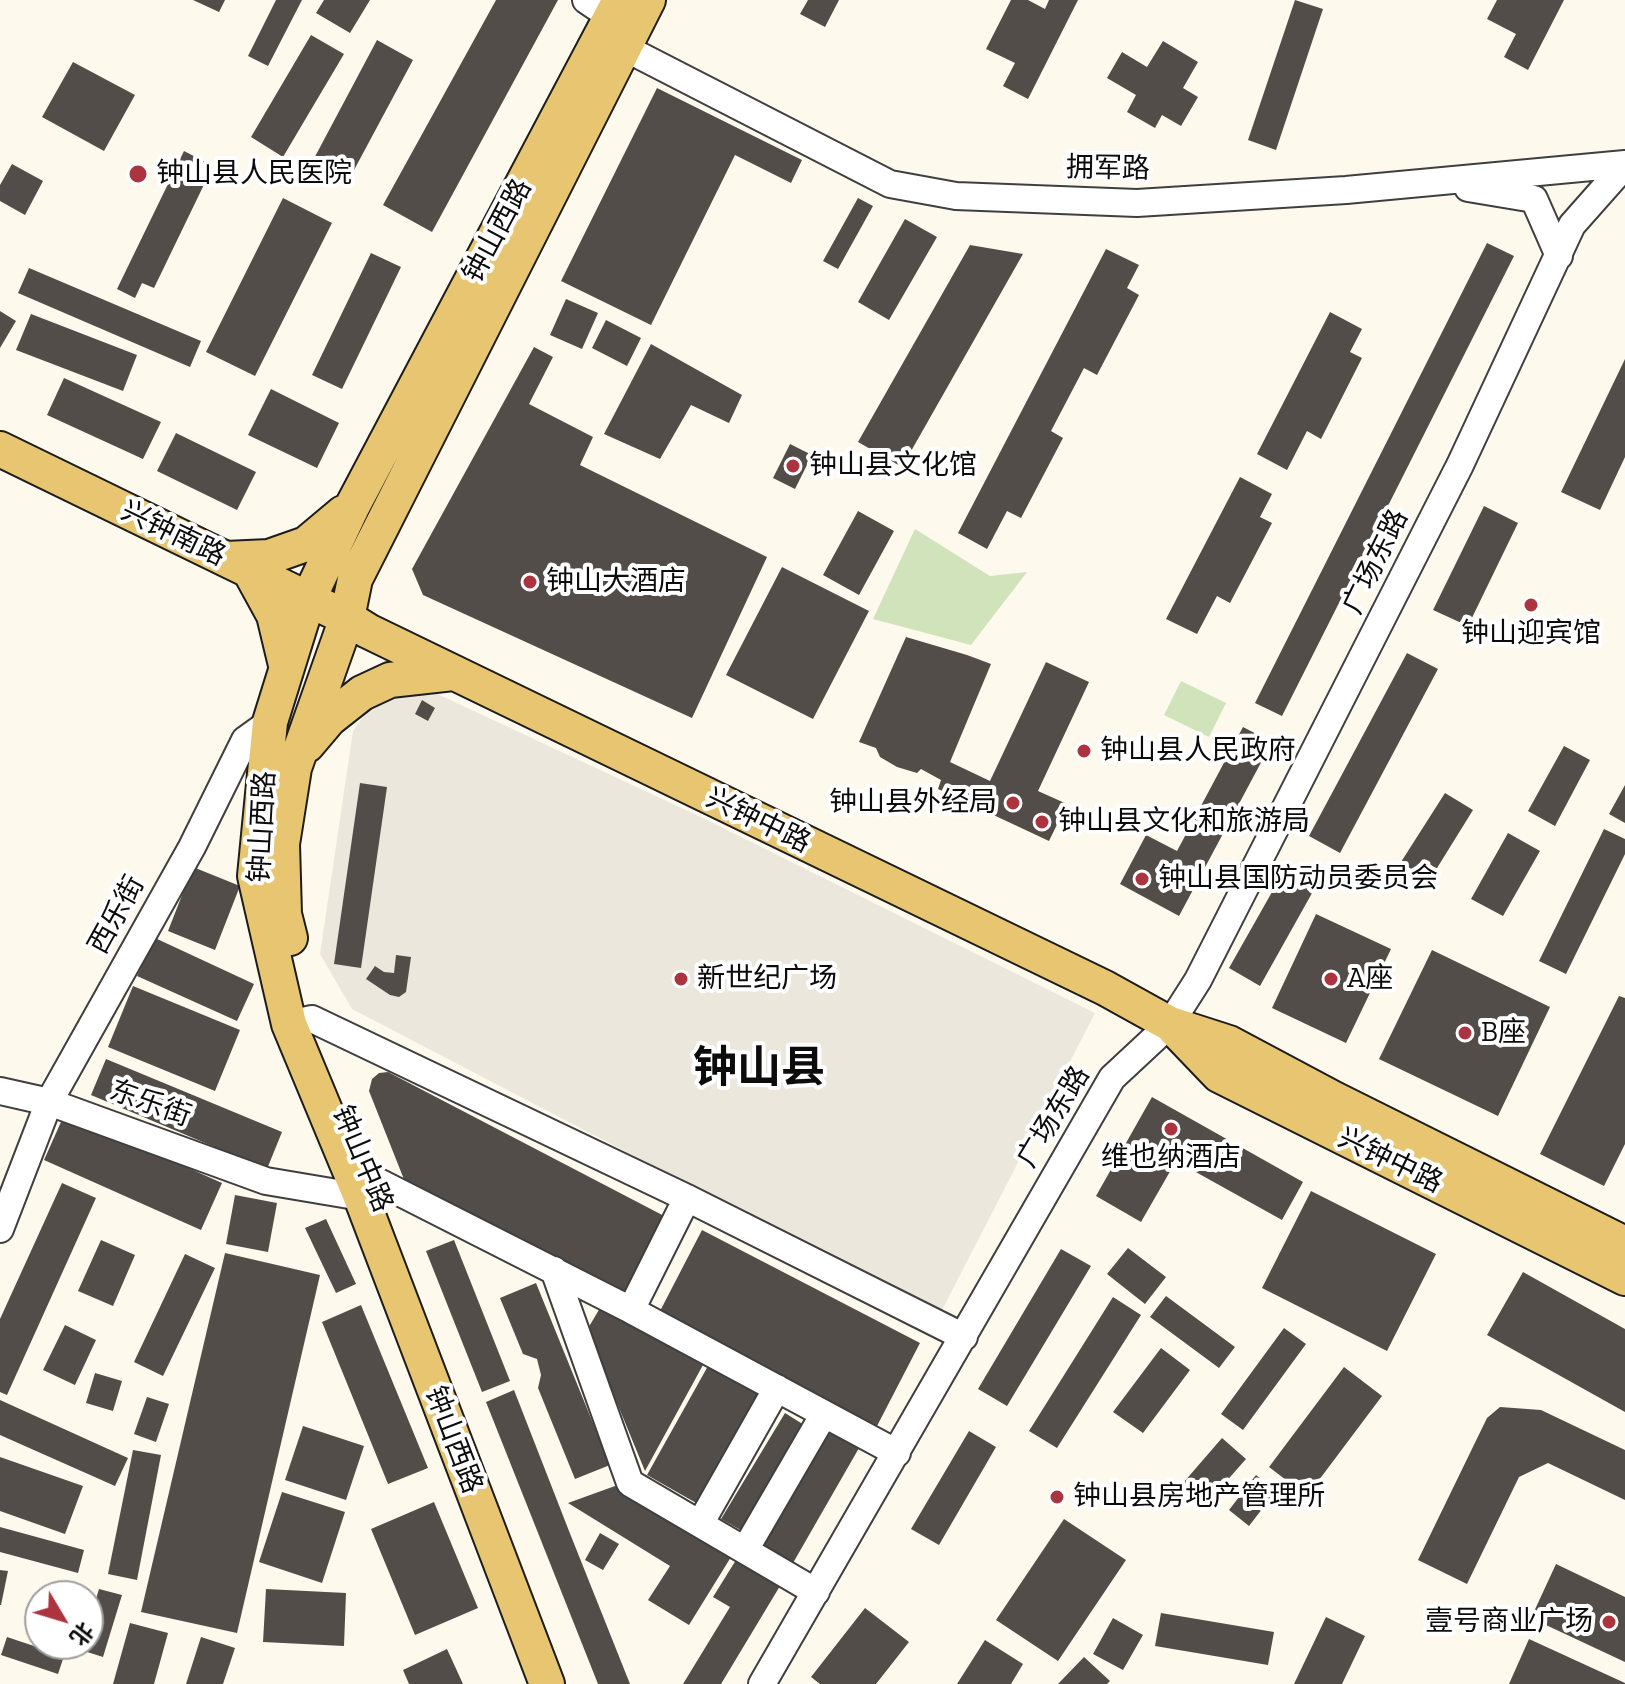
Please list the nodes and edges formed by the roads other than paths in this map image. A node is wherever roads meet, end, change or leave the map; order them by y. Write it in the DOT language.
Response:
graph roads {
  1 [pos="648,0"];
  2 [pos="610,16"];
  3 [pos="1625,164"];
  4 [pos="1417,183"];
  5 [pos="1559,256"];
  6 [pos="0,449"];
  7 [pos="353,505"];
  8 [pos="237,566"];
  9 [pos="308,600"];
  10 [pos="347,618"];
  11 [pos="287,669"];
  12 [pos="453,673"];
  13 [pos="270,722"];
  14 [pos="296,758"];
  15 [pos="300,1022"];
  16 [pos="1170,1024"];
  17 [pos="0,1091"];
  18 [pos="49,1102"];
  19 [pos="367,1188"];
  20 [pos="687,1198"];
  21 [pos="0,1229"];
  22 [pos="1625,1244"];
  23 [pos="554,1270"];
  24 [pos="1625,1278"];
  25 [pos="631,1310"];
  26 [pos="964,1337"];
  27 [pos="777,1388"];
  28 [pos="824,1414"];
  29 [pos="897,1453"];
  30 [pos="700,1524"];
  31 [pos="745,1550"];
  32 [pos="816,1592"];
  33 [pos="547,1684"];
  34 [pos="565,1684"];
  35 [pos="762,1684"];
  1 -- 2 [label="main road, 钟山西路"];
  2 -- 4 [label="street, 拥军路"];
  2 -- 7 [label="main road, 钟山西路"];
  2 -- 10 [label="main road, 钟山西路"];
  3 -- 4 [label="street, 拥军路"];
  3 -- 5 [label="street, 广场东路"];
  4 -- 5 [label="street"];
  5 -- 16 [label="street, 广场东路"];
  6 -- 8 [label="main road, 兴钟南路"];
  7 -- 8 [label="main road"];
  7 -- 9 [label="main road, 钟山西路"];
  8 -- 9 [label="main road, 兴钟南路"];
  8 -- 11 [label="main road"];
  9 -- 10 [label="main road, 兴钟南路"];
  9 -- 11 [label="main road, 钟山西路"];
  10 -- 12 [label="main road, 兴钟中路"];
  10 -- 14 [label="main road"];
  11 -- 13 [label="main road, 钟山西路"];
  12 -- 14 [label="main road"];
  12 -- 16 [label="main road, 兴钟中路"];
  13 -- 15 [label="main road, 钟山西路"];
  13 -- 18 [label="street, 西乐街"];
  14 -- 15 [label="main road"];
  15 -- 19 [label="main road, 钟山西路"];
  15 -- 20 [label="street"];
  16 -- 22 [label="main road, 兴钟中路"];
  16 -- 24 [label="main road, 兴钟中路"];
  16 -- 26 [label="street, 广场东路"];
  17 -- 18 [label="street"];
  18 -- 19 [label="street, 东乐街"];
  18 -- 21 [label="street"];
  19 -- 23 [label="street, 东乐街"];
  19 -- 33 [label="main road, 钟山西路"];
  19 -- 34 [label="main road, 钟山中路"];
  20 -- 25 [label="street"];
  20 -- 26 [label="street"];
  23 -- 25 [label="street, 东乐街"];
  23 -- 30 [label="street"];
  25 -- 27 [label="street, 东乐街"];
  26 -- 29 [label="street, 广场东路"];
  27 -- 28 [label="street, 东乐街"];
  27 -- 30 [label="street"];
  28 -- 29 [label="street, 东乐街"];
  28 -- 31 [label="street"];
  29 -- 32 [label="street, 广场东路"];
  30 -- 31 [label="street"];
  31 -- 32 [label="street"];
  32 -- 35 [label="street, 广场东路"];
}
